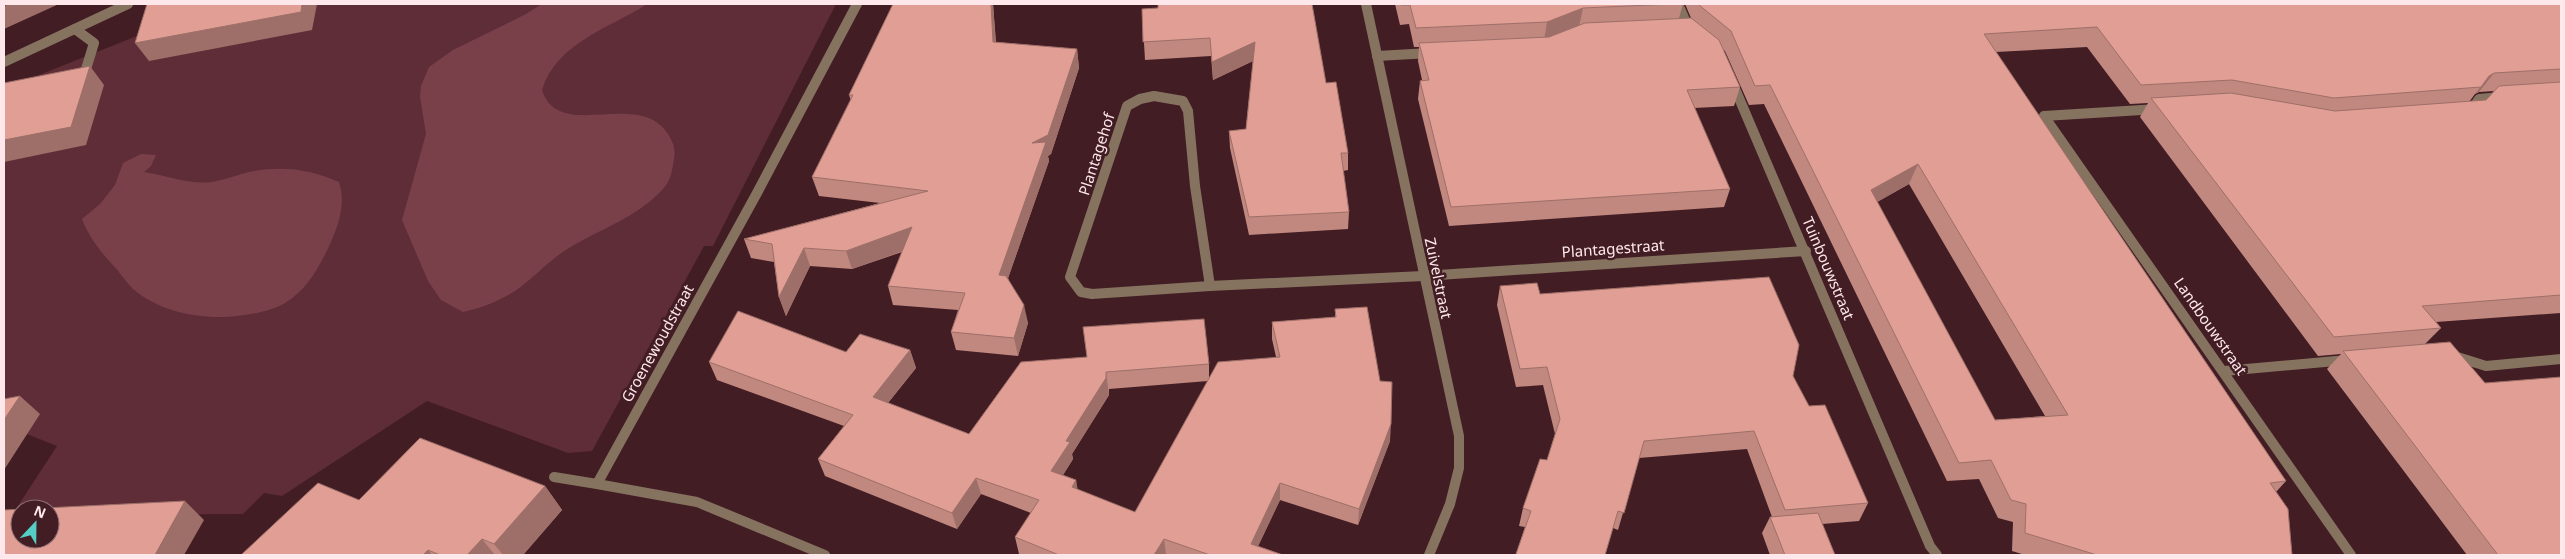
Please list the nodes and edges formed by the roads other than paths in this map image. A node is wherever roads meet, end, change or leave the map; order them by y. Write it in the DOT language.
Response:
graph roads {
  1 [pos="128,4"];
  2 [pos="857,4"];
  3 [pos="1366,4"];
  4 [pos="1678,4"];
  5 [pos="75,29"];
  6 [pos="1688,31"];
  7 [pos="1436,53"];
  8 [pos="1377,56"];
  9 [pos="4,62"];
  10 [pos="1727,72"];
  11 [pos="82,81"];
  12 [pos="2516,97"];
  13 [pos="2173,108"];
  14 [pos="2459,114"];
  15 [pos="1806,251"];
  16 [pos="1423,276"];
  17 [pos="1210,286"];
  18 [pos="2441,352"];
  19 [pos="2362,359"];
  20 [pos="2561,359"];
  21 [pos="2224,371"];
  22 [pos="554,477"];
  23 [pos="597,484"];
  24 [pos="825,555"];
  25 [pos="1429,555"];
  26 [pos="1938,555"];
  27 [pos="2351,555"];
  1 -- 5 [label="street"];
  2 -- 23 [label="street, Groenewoudstraat"];
  3 -- 8 [label="street, Zuivelstraat"];
  4 -- 6 [label="street"];
  5 -- 9 [label="street"];
  5 -- 11 [label="street"];
  7 -- 8 [label="street"];
  8 -- 16 [label="street, Zuivelstraat"];
  10 -- 15 [label="street, Tuinbouwstraat"];
  12 -- 14 [label="street"];
  13 -- 21 [label="street, Landbouwstraat"];
  15 -- 16 [label="street, Plantagestraat"];
  15 -- 26 [label="street, Tuinbouwstraat"];
  16 -- 17 [label="street, Plantagehof"];
  16 -- 25 [label="street, Zuivelstraat"];
  17 -- 17 [label="street, Plantagehof"];
  18 -- 20 [label="street"];
  19 -- 21 [label="street"];
  21 -- 27 [label="street, Landbouwstraat"];
  22 -- 23 [label="street"];
  23 -- 24 [label="street"];
}
